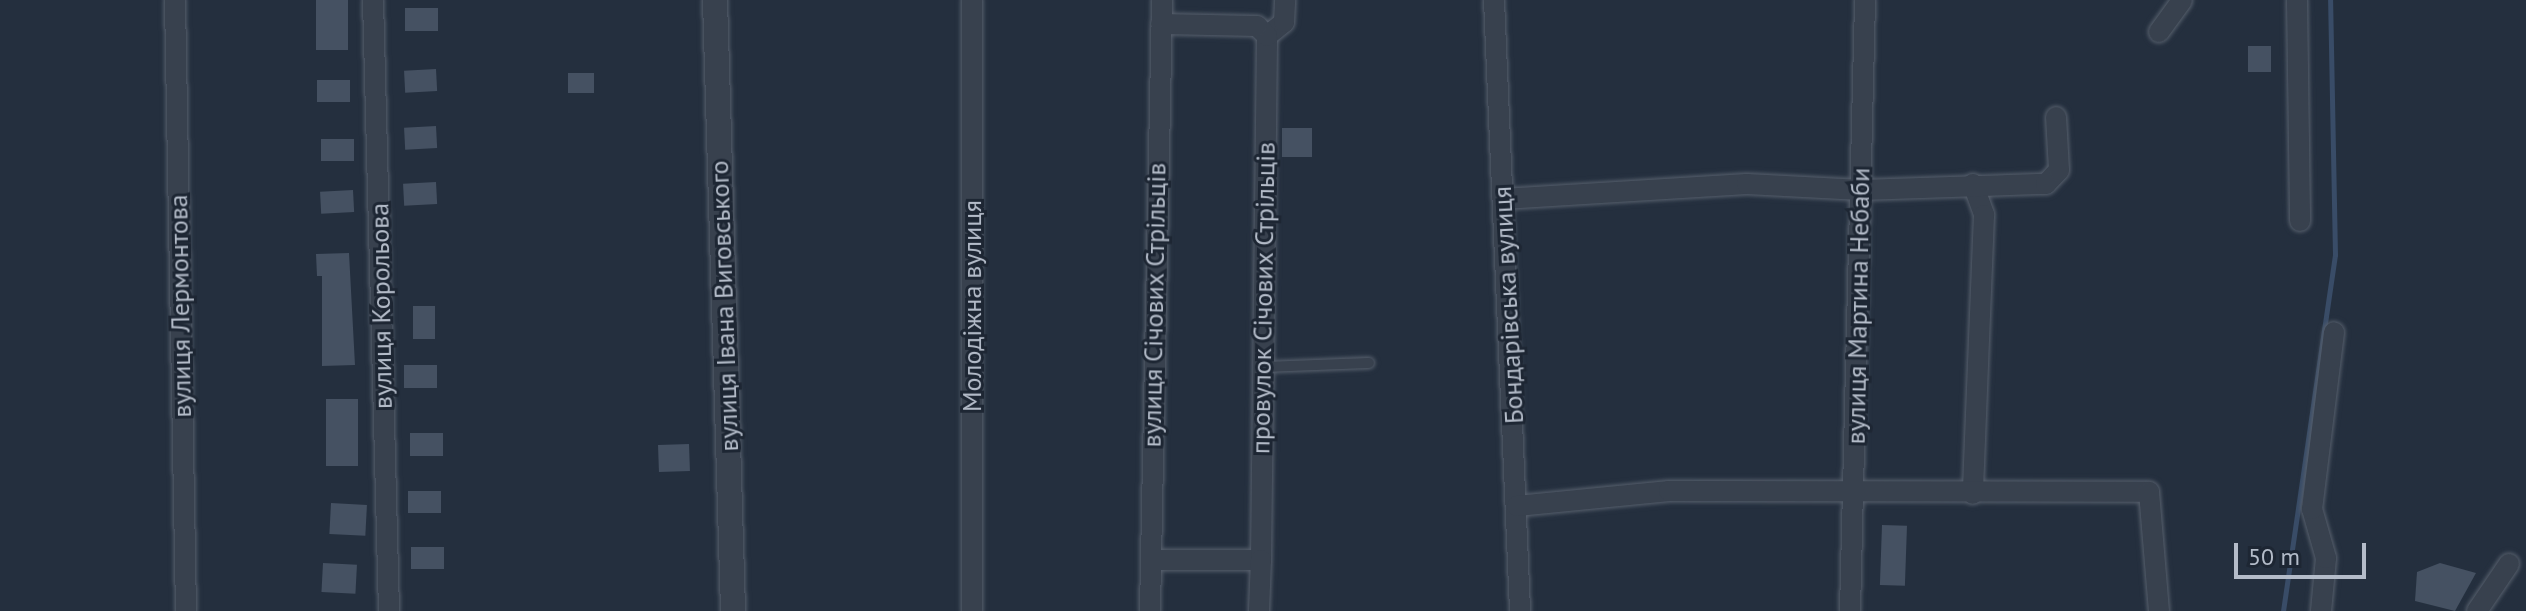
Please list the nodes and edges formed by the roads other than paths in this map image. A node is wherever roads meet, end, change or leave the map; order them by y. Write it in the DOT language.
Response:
graph roads {
  1 [pos="175,0"];
  2 [pos="373,0"];
  3 [pos="715,0"];
  4 [pos="972,0"];
  5 [pos="1162,0"];
  6 [pos="1285,0"];
  7 [pos="1494,0"];
  8 [pos="1865,0"];
  9 [pos="2182,0"];
  10 [pos="2297,0"];
  11 [pos="1161,24"];
  12 [pos="2159,32"];
  13 [pos="1267,36"];
  14 [pos="2056,117"];
  15 [pos="1973,184"];
  16 [pos="1861,190"];
  17 [pos="1503,199"];
  18 [pos="2300,221"];
  19 [pos="2334,332"];
  20 [pos="1369,363"];
  21 [pos="1260,367"];
  22 [pos="1854,494"];
  23 [pos="1973,494"];
  24 [pos="1517,506"];
  25 [pos="1151,560"];
  26 [pos="1261,560"];
  27 [pos="2509,564"];
  28 [pos="186,611"];
  29 [pos="389,611"];
  30 [pos="733,611"];
  31 [pos="972,611"];
  32 [pos="1150,611"];
  33 [pos="1259,611"];
  34 [pos="1520,611"];
  35 [pos="1850,611"];
  36 [pos="2159,611"];
  37 [pos="2321,611"];
  38 [pos="2477,611"];
  1 -- 28 [label="street, вулиця Лермонтова"];
  2 -- 29 [label="street, вулиця Корольова"];
  3 -- 30 [label="street, вулиця Івана Виговського"];
  4 -- 31 [label="street, Молодіжна вулиця"];
  5 -- 11 [label="street, вулиця Січових Стрільців"];
  6 -- 13 [label="street, провулок Січових Стрільців"];
  7 -- 17 [label="street, Бондарівська вулиця"];
  8 -- 16 [label="street, вулиця Мартина Небаби"];
  9 -- 12 [label="street"];
  10 -- 18 [label="street"];
  11 -- 13 [label="street"];
  11 -- 25 [label="street, вулиця Січових Стрільців"];
  13 -- 21 [label="street, провулок Січових Стрільців"];
  14 -- 15 [label="street"];
  15 -- 16 [label="street"];
  15 -- 23 [label="street"];
  16 -- 17 [label="street"];
  16 -- 22 [label="street, вулиця Мартина Небаби"];
  17 -- 24 [label="street, Бондарівська вулиця"];
  19 -- 37 [label="street"];
  20 -- 21 [label="lane"];
  21 -- 26 [label="street, провулок Січових Стрільців"];
  22 -- 23 [label="street"];
  22 -- 24 [label="street"];
  22 -- 35 [label="street, вулиця Мартина Небаби"];
  23 -- 36 [label="street"];
  24 -- 34 [label="street, Бондарівська вулиця"];
  25 -- 26 [label="street"];
  25 -- 32 [label="street, вулиця Січових Стрільців"];
  26 -- 33 [label="street, провулок Січових Стрільців"];
  27 -- 38 [label="street"];
}
